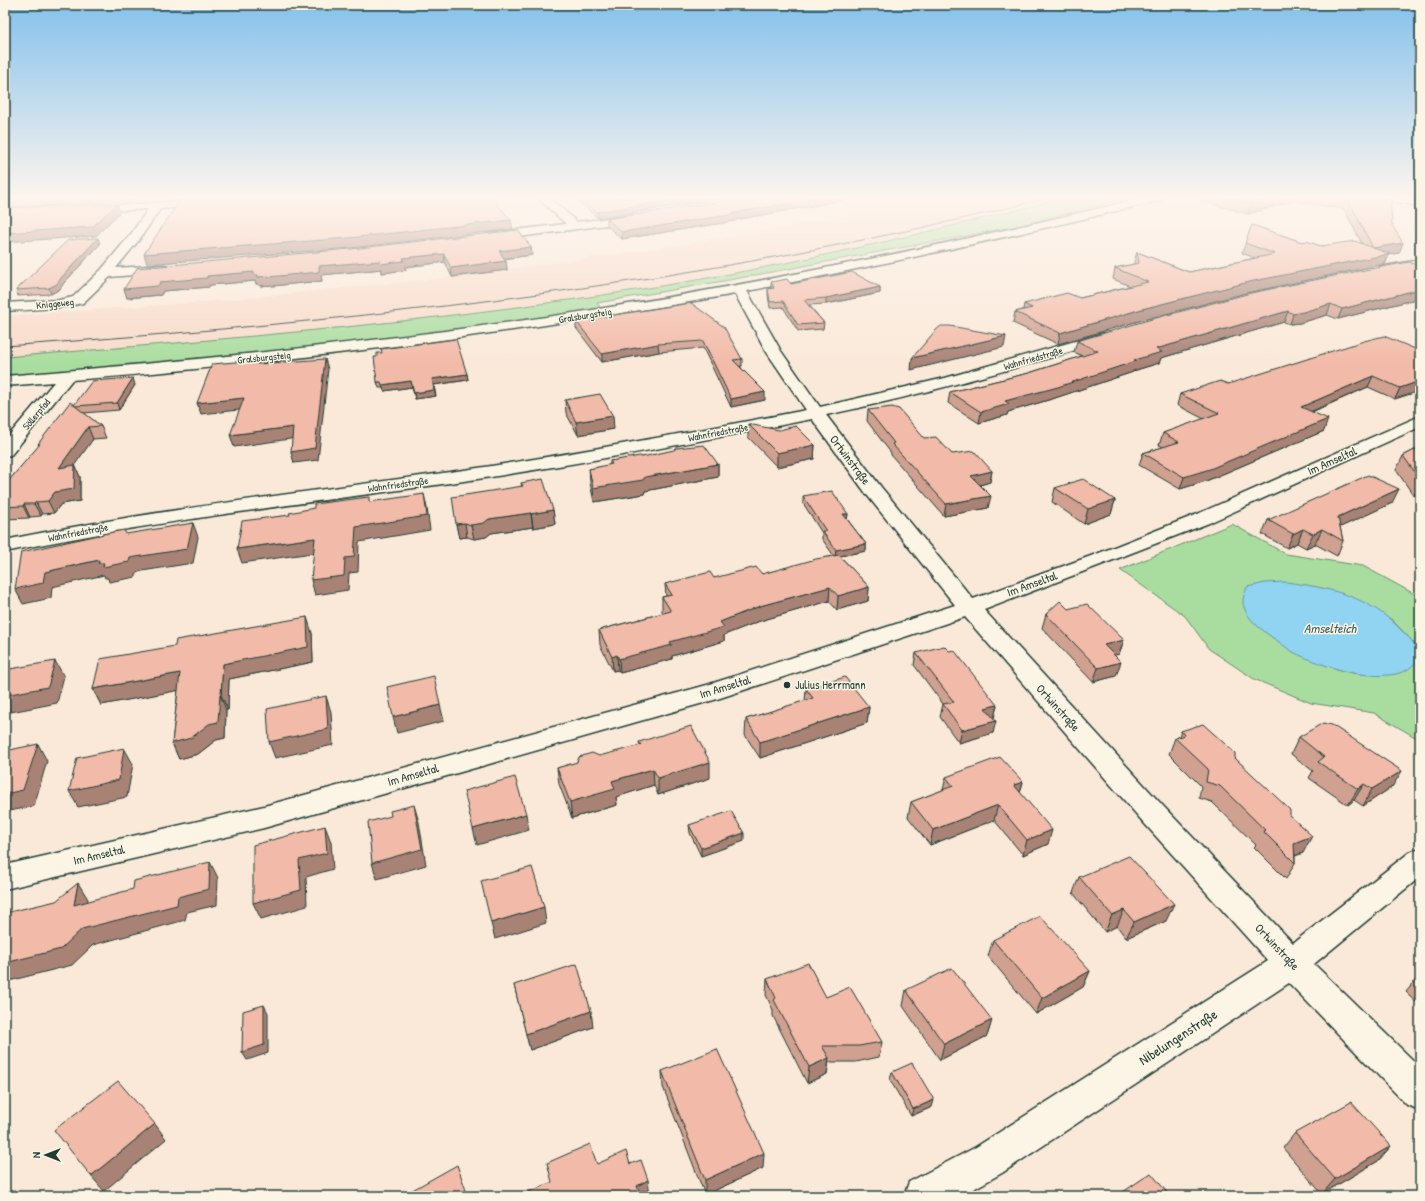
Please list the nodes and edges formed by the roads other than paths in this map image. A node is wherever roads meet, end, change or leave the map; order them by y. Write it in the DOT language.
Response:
graph roads {
  1 [pos="121,254"];
  2 [pos="912,254"];
  3 [pos="1420,264"];
  4 [pos="179,268"];
  5 [pos="1370,272"];
  6 [pos="106,273"];
  7 [pos="739,289"];
  8 [pos="5,307"];
  9 [pos="1122,332"];
  10 [pos="66,377"];
  11 [pos="5,381"];
  12 [pos="816,412"];
  13 [pos="1420,421"];
  14 [pos="5,451"];
  15 [pos="5,546"];
  16 [pos="969,608"];
  17 [pos="1420,860"];
  18 [pos="5,877"];
  19 [pos="1291,963"];
  20 [pos="1420,1092"];
  21 [pos="923,1196"];
  1 -- 6 [label="street, Kniggeweg"];
  2 -- 7 [label="street, Gralsburgsteig"];
  3 -- 5 [label="street"];
  4 -- 6 [label="street"];
  6 -- 8 [label="street, Kniggeweg"];
  7 -- 10 [label="street, Gralsburgsteig"];
  7 -- 12 [label="street, Ortwinstraße"];
  9 -- 12 [label="street, Wahnfriedstraße"];
  10 -- 11 [label="street, Gralsburgsteig"];
  10 -- 14 [label="street, Söllerpfad"];
  12 -- 15 [label="street, Wahnfriedstraße"];
  12 -- 16 [label="street, Ortwinstraße"];
  13 -- 16 [label="street, Im Amseltal"];
  16 -- 18 [label="street, Im Amseltal"];
  16 -- 19 [label="street, Ortwinstraße"];
  17 -- 19 [label="street, Nibelungenstraße"];
  19 -- 20 [label="street, Ortwinstraße"];
  19 -- 21 [label="street, Nibelungenstraße"];
}
